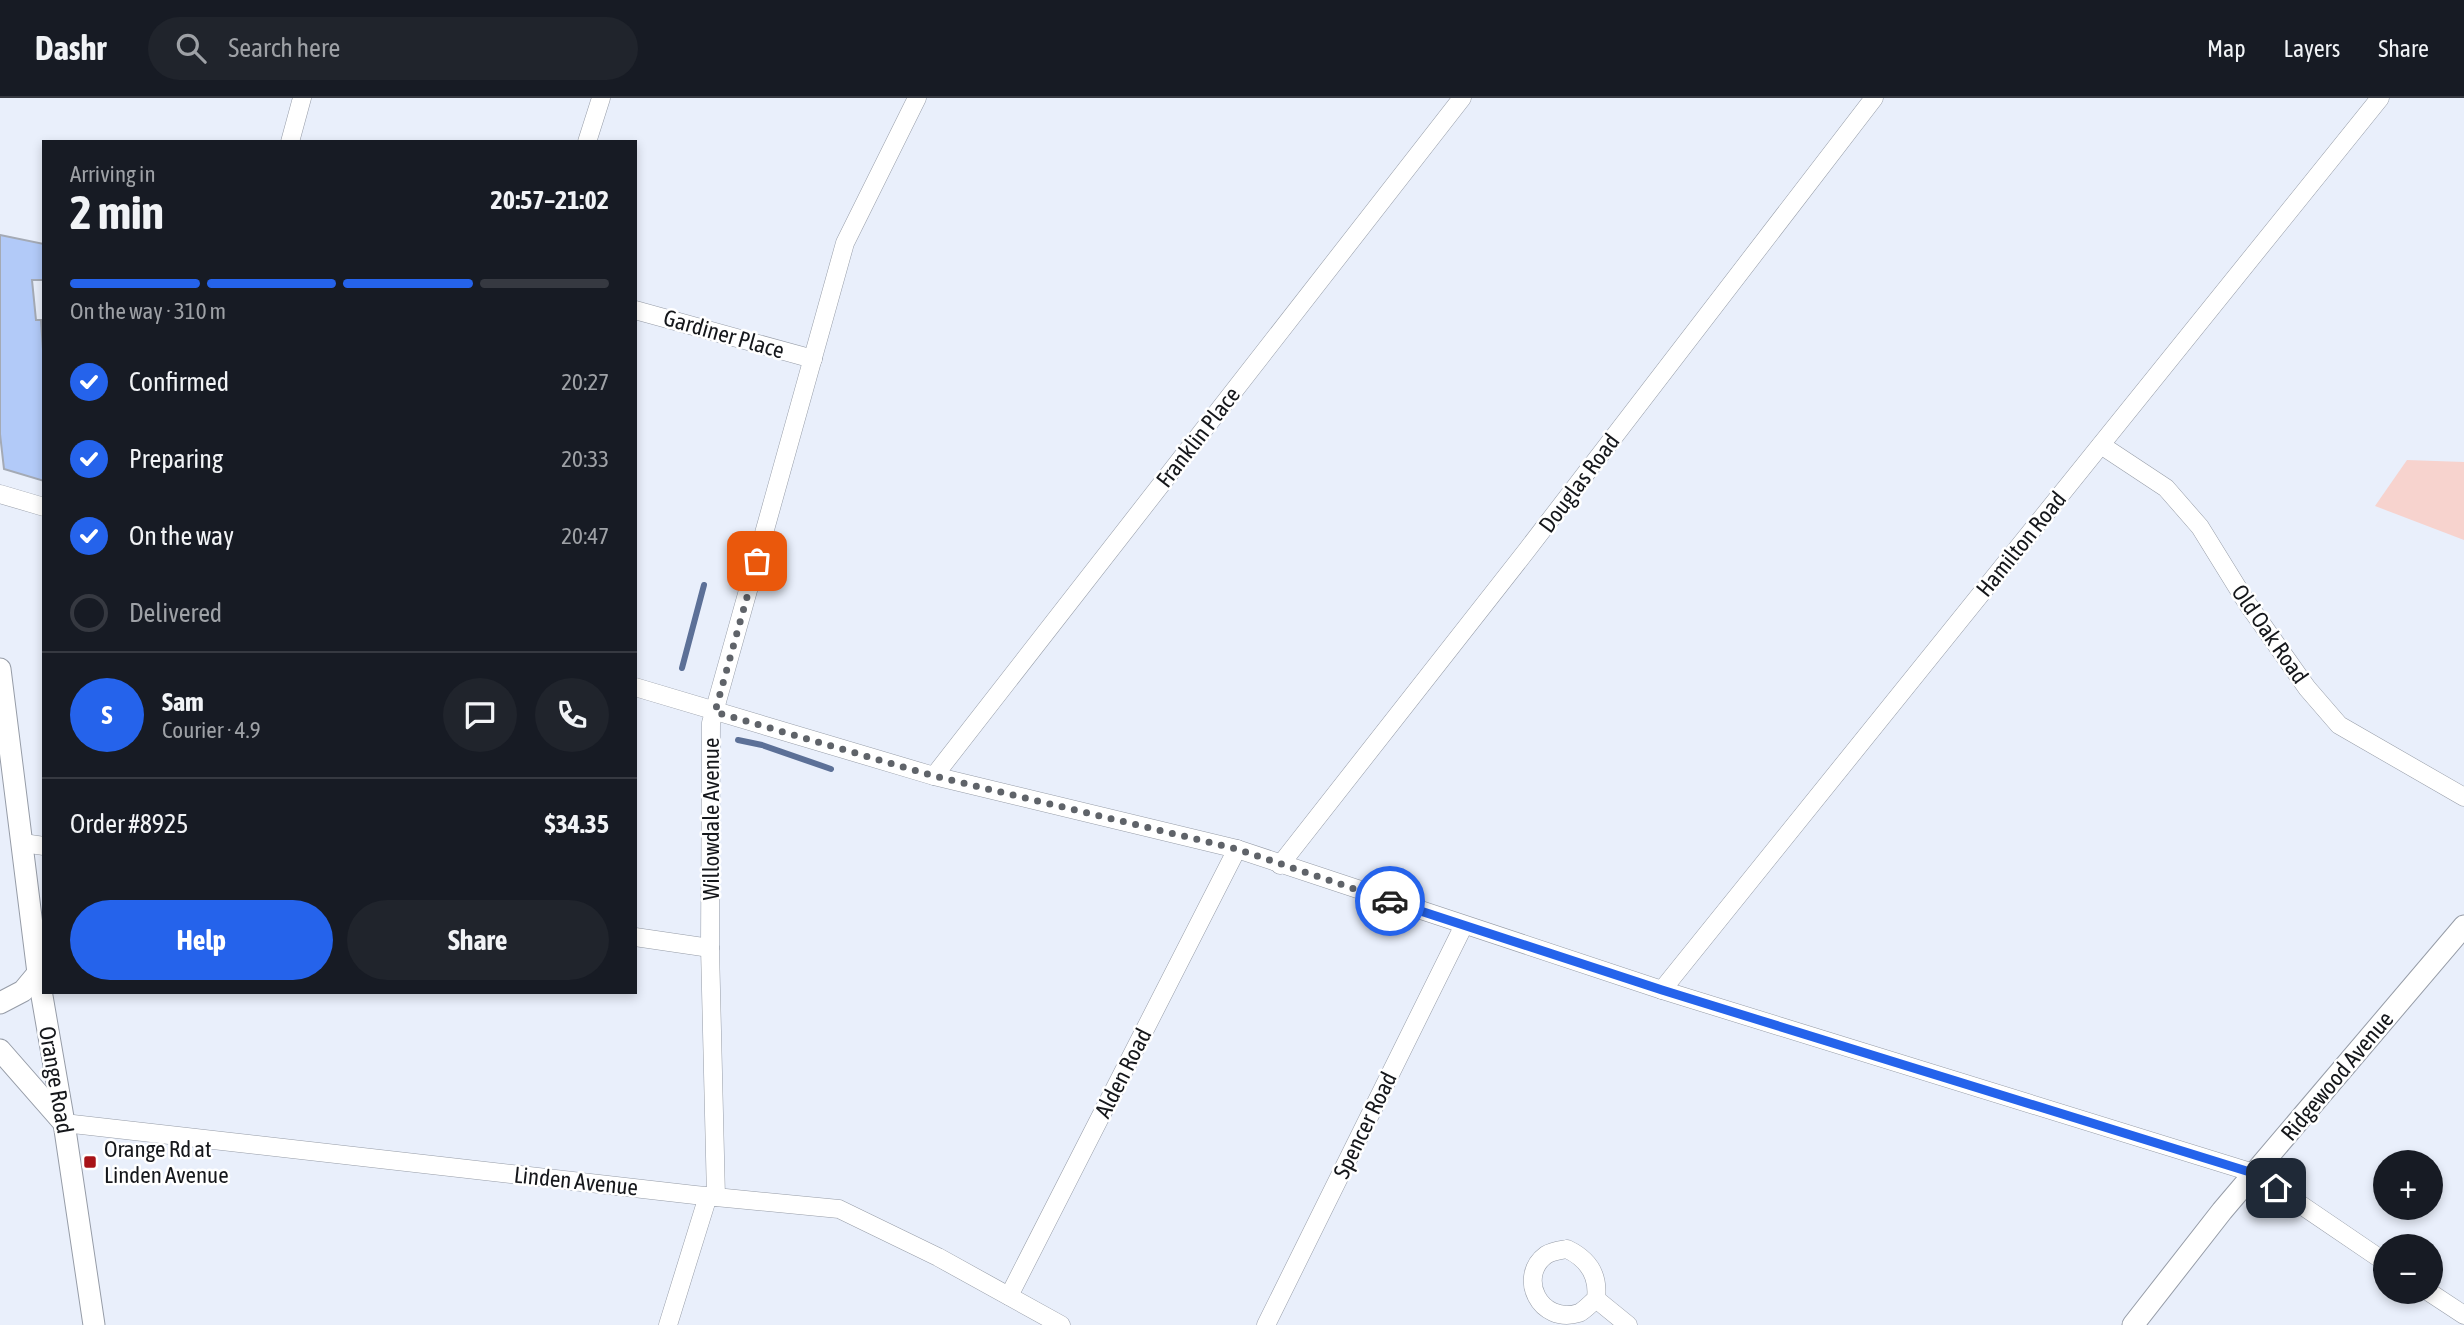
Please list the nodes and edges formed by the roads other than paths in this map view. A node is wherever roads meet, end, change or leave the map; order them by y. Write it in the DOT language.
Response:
graph roads {
  1 [pos="302,98"];
  2 [pos="601,98"];
  3 [pos="918,98"];
  4 [pos="1462,98"];
  5 [pos="1874,98"];
  6 [pos="2380,98"];
  7 [pos="291,140"];
  8 [pos="588,140"];
  9 [pos="637,311"];
  10 [pos="813,359"];
  11 [pos="2101,445"];
  12 [pos="0,494"];
  13 [pos="42,506"];
  14 [pos="0,668"];
  15 [pos="637,688"];
  16 [pos="715,712"];
  17 [pos="934,776"];
  18 [pos="2464,797"];
  19 [pos="33,845"];
  20 [pos="1237,849"];
  21 [pos="1280,865"];
  22 [pos="1464,925"];
  23 [pos="2464,926"];
  24 [pos="637,937"];
  25 [pos="710,948"];
  26 [pos="38,973"];
  27 [pos="1662,990"];
  28 [pos="0,1003"];
  29 [pos="0,1050"];
  30 [pos="64,1123"];
  31 [pos="2253,1173"];
  32 [pos="712,1196"];
  33 [pos="2373,1254"];
  34 [pos="1009,1296"];
  35 [pos="1596,1299"];
  36 [pos="2443,1301"];
  37 [pos="2464,1315"];
  38 [pos="94,1325"];
  39 [pos="668,1325"];
  40 [pos="1061,1325"];
  41 [pos="1266,1325"];
  42 [pos="1628,1325"];
  43 [pos="2133,1325"];
  1 -- 7 [label="street"];
  2 -- 8 [label="street"];
  3 -- 10 [label="street, Willowdale Avenue"];
  4 -- 17 [label="street, Franklin Place"];
  5 -- 21 [label="street, Douglas Road"];
  6 -- 11 [label="street, Hamilton Road"];
  9 -- 10 [label="street, Gardiner Place"];
  10 -- 16 [label="street, Willowdale Avenue"];
  11 -- 18 [label="street, Old Oak Road"];
  11 -- 27 [label="street, Hamilton Road"];
  12 -- 13 [label="street"];
  14 -- 19 [label="street, Orange Road"];
  15 -- 16 [label="street"];
  16 -- 17 [label="street"];
  16 -- 25 [label="street, Willowdale Avenue"];
  17 -- 20 [label="street"];
  19 -- 26 [label="street, Orange Road"];
  20 -- 21 [label="street"];
  20 -- 34 [label="street, Alden Road"];
  21 -- 22 [label="street"];
  22 -- 27 [label="street"];
  22 -- 41 [label="street, Spencer Road"];
  23 -- 31 [label="street, Ridgewood Avenue"];
  24 -- 25 [label="street"];
  25 -- 32 [label="street, Willowdale Avenue"];
  26 -- 28 [label="street"];
  26 -- 30 [label="street, Orange Road"];
  27 -- 31 [label="street"];
  29 -- 30 [label="street"];
  30 -- 32 [label="street, Linden Avenue"];
  30 -- 38 [label="street, Orange Road"];
  31 -- 33 [label="street"];
  31 -- 43 [label="street, Ridgewood Avenue"];
  32 -- 34 [label="street, Linden Avenue"];
  32 -- 39 [label="street, Willowdale Avenue"];
  34 -- 40 [label="street, Linden Avenue"];
  35 -- 42 [label="street"];
  36 -- 37 [label="street"];
}
